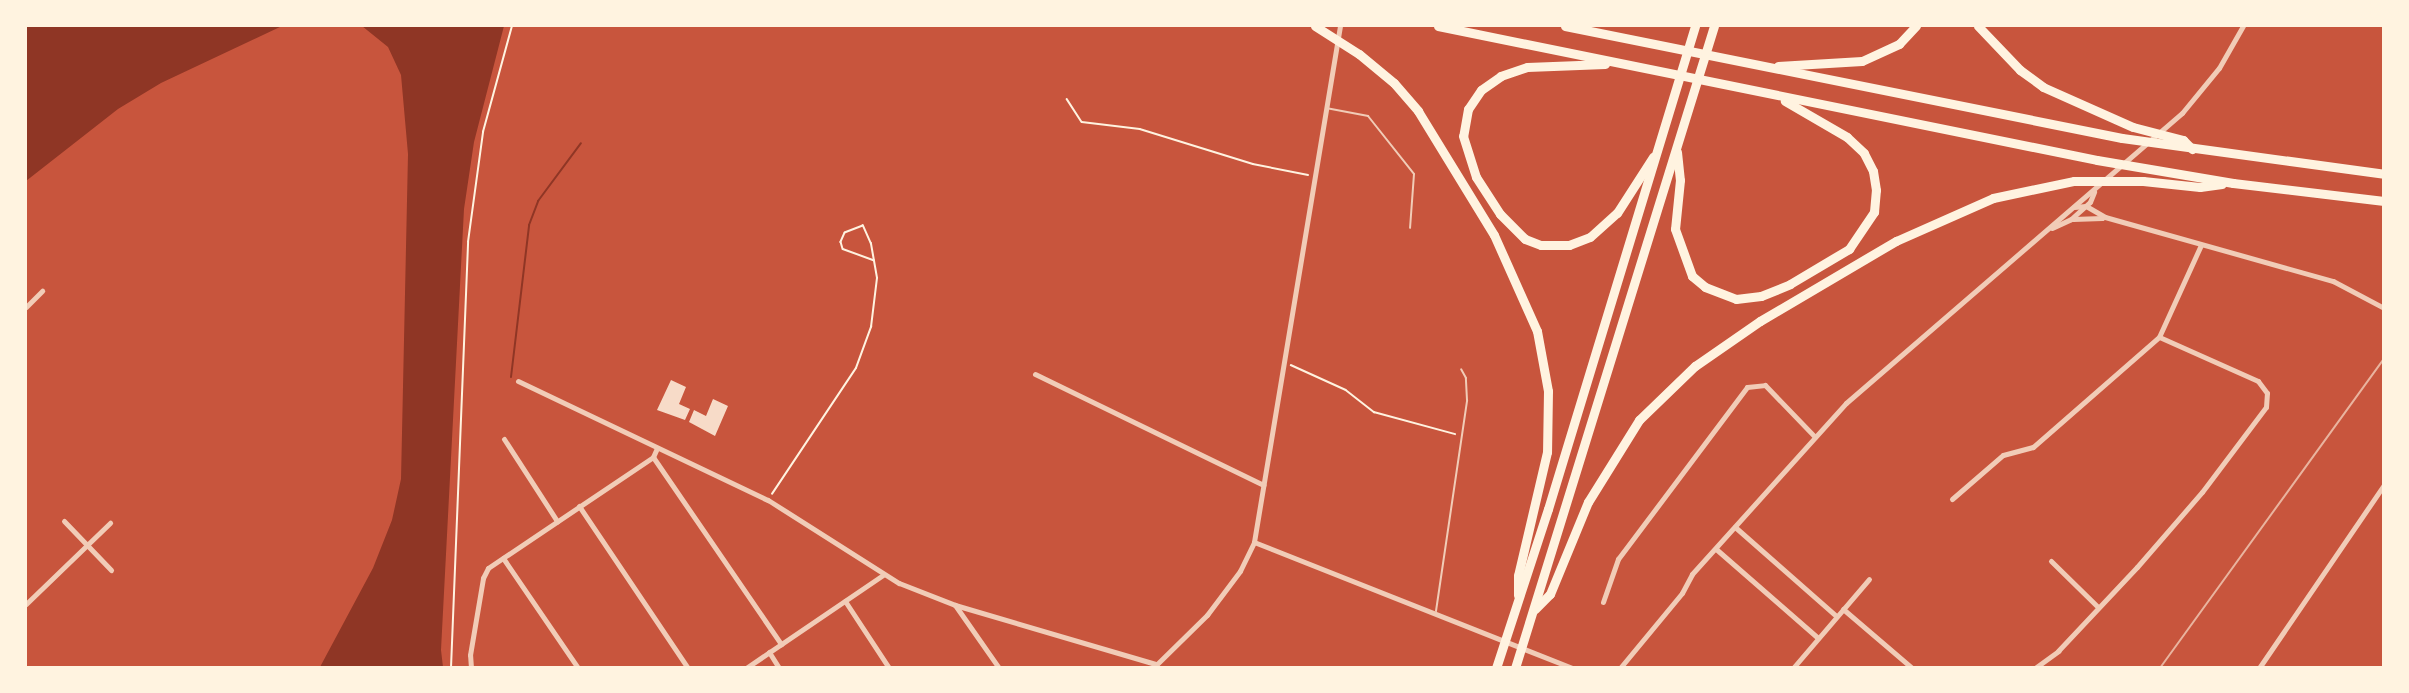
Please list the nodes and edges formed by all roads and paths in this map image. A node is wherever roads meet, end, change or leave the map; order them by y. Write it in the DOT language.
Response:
graph roads {
  1 [pos="512,26"];
  2 [pos="1315,26"];
  3 [pos="1341,26"];
  4 [pos="1437,26"];
  5 [pos="1565,26"];
  6 [pos="1603,26"];
  7 [pos="1695,26"];
  8 [pos="1714,26"];
  9 [pos="1916,26"];
  10 [pos="1978,26"];
  11 [pos="2243,26"];
  12 [pos="1630,39"];
  13 [pos="1622,64"];
  14 [pos="1761,66"];
  15 [pos="1775,96"];
  16 [pos="1067,99"];
  17 [pos="1326,108"];
  18 [pos="2179,144"];
  19 [pos="1676,147"];
  20 [pos="1656,154"];
  21 [pos="2384,174"];
  22 [pos="1315,176"];
  23 [pos="2233,183"];
  24 [pos="2093,195"];
  25 [pos="2082,198"];
  26 [pos="2384,201"];
  27 [pos="2086,206"];
  28 [pos="2069,208"];
  29 [pos="2080,208"];
  30 [pos="2097,213"];
  31 [pos="2087,216"];
  32 [pos="2105,217"];
  33 [pos="2071,219"];
  34 [pos="1410,228"];
  35 [pos="2048,230"];
  36 [pos="2201,245"];
  37 [pos="874,260"];
  38 [pos="42,291"];
  39 [pos="26,307"];
  40 [pos="2384,308"];
  41 [pos="2159,337"];
  42 [pos="1285,362"];
  43 [pos="1461,369"];
  44 [pos="1035,374"];
  45 [pos="518,381"];
  46 [pos="1462,435"];
  47 [pos="1815,437"];
  48 [pos="504,439"];
  49 [pos="657,448"];
  50 [pos="653,457"];
  51 [pos="1264,485"];
  52 [pos="2384,485"];
  53 [pos="1952,499"];
  54 [pos="768,500"];
  55 [pos="579,506"];
  56 [pos="64,521"];
  57 [pos="557,521"];
  58 [pos="110,523"];
  59 [pos="1735,527"];
  60 [pos="1254,542"];
  61 [pos="87,545"];
  62 [pos="1716,549"];
  63 [pos="503,558"];
  64 [pos="2051,561"];
  65 [pos="111,570"];
  66 [pos="883,575"];
  67 [pos="1869,579"];
  68 [pos="845,601"];
  69 [pos="1603,602"];
  70 [pos="26,604"];
  71 [pos="956,605"];
  72 [pos="1518,605"];
  73 [pos="2098,607"];
  74 [pos="1535,609"];
  75 [pos="1843,609"];
  76 [pos="1436,614"];
  77 [pos="1834,615"];
  78 [pos="1818,638"];
  79 [pos="781,644"];
  80 [pos="769,652"];
  81 [pos="1155,666"];
  82 [pos="451,668"];
  83 [pos="471,668"];
  84 [pos="578,668"];
  85 [pos="687,668"];
  86 [pos="746,668"];
  87 [pos="779,668"];
  88 [pos="889,668"];
  89 [pos="999,668"];
  90 [pos="1496,668"];
  91 [pos="1515,668"];
  92 [pos="1573,668"];
  93 [pos="1620,668"];
  94 [pos="1793,668"];
  95 [pos="1912,668"];
  96 [pos="2035,668"];
  97 [pos="2259,668"];
  1 -- 82 [label="path"];
  2 -- 72 [label="highway"];
  3 -- 17 [label="street"];
  4 -- 13 [label="highway"];
  5 -- 12 [label="highway"];
  6 -- 12 [label="highway"];
  7 -- 20 [label="highway"];
  8 -- 19 [label="highway"];
  9 -- 14 [label="highway"];
  10 -- 18 [label="highway"];
  11 -- 24 [label="street"];
  12 -- 14 [label="highway"];
  13 -- 15 [label="highway"];
  13 -- 20 [label="highway"];
  14 -- 18 [label="highway"];
  15 -- 19 [label="highway"];
  15 -- 23 [label="highway"];
  16 -- 22 [label="path"];
  17 -- 22 [label="street"];
  17 -- 34 [label="lane"];
  18 -- 21 [label="highway"];
  19 -- 74 [label="highway"];
  20 -- 72 [label="highway"];
  22 -- 42 [label="street"];
  23 -- 26 [label="highway"];
  23 -- 74 [label="highway"];
  24 -- 25 [label="street"];
  24 -- 27 [label="street"];
  24 -- 30 [label="street"];
  25 -- 28 [label="street"];
  25 -- 29 [label="street"];
  27 -- 29 [label="street"];
  27 -- 30 [label="street"];
  28 -- 29 [label="street"];
  28 -- 35 [label="street"];
  29 -- 31 [label="street"];
  29 -- 33 [label="street"];
  30 -- 32 [label="street"];
  31 -- 32 [label="street"];
  31 -- 33 [label="street"];
  32 -- 36 [label="street"];
  33 -- 35 [label="street"];
  35 -- 47 [label="street"];
  36 -- 40 [label="street"];
  36 -- 41 [label="street"];
  37 -- 37 [label="path"];
  37 -- 54 [label="path"];
  38 -- 39 [label="street"];
  41 -- 53 [label="street"];
  41 -- 73 [label="street"];
  42 -- 46 [label="path"];
  42 -- 51 [label="street"];
  43 -- 46 [label="lane"];
  44 -- 51 [label="street"];
  45 -- 49 [label="street"];
  46 -- 76 [label="lane"];
  47 -- 59 [label="street"];
  47 -- 69 [label="street"];
  48 -- 57 [label="street"];
  49 -- 50 [label="street"];
  49 -- 54 [label="street"];
  50 -- 55 [label="street"];
  50 -- 79 [label="street"];
  51 -- 60 [label="street"];
  52 -- 97 [label="street"];
  54 -- 66 [label="street"];
  55 -- 57 [label="street"];
  55 -- 85 [label="street"];
  56 -- 61 [label="street"];
  57 -- 63 [label="street"];
  58 -- 61 [label="street"];
  59 -- 62 [label="street"];
  59 -- 77 [label="street"];
  60 -- 76 [label="street"];
  60 -- 81 [label="street"];
  61 -- 65 [label="street"];
  61 -- 70 [label="street"];
  62 -- 78 [label="street"];
  62 -- 93 [label="street"];
  63 -- 83 [label="street"];
  63 -- 84 [label="street"];
  64 -- 73 [label="street"];
  66 -- 68 [label="street"];
  66 -- 71 [label="street"];
  67 -- 75 [label="street"];
  68 -- 79 [label="street"];
  68 -- 88 [label="street"];
  71 -- 81 [label="street"];
  71 -- 89 [label="street"];
  72 -- 90 [label="highway"];
  73 -- 96 [label="street"];
  74 -- 91 [label="highway"];
  75 -- 77 [label="street"];
  75 -- 95 [label="street"];
  76 -- 92 [label="street"];
  77 -- 78 [label="street"];
  78 -- 94 [label="street"];
  79 -- 80 [label="street"];
  80 -- 86 [label="street"];
  80 -- 87 [label="street"];
}
